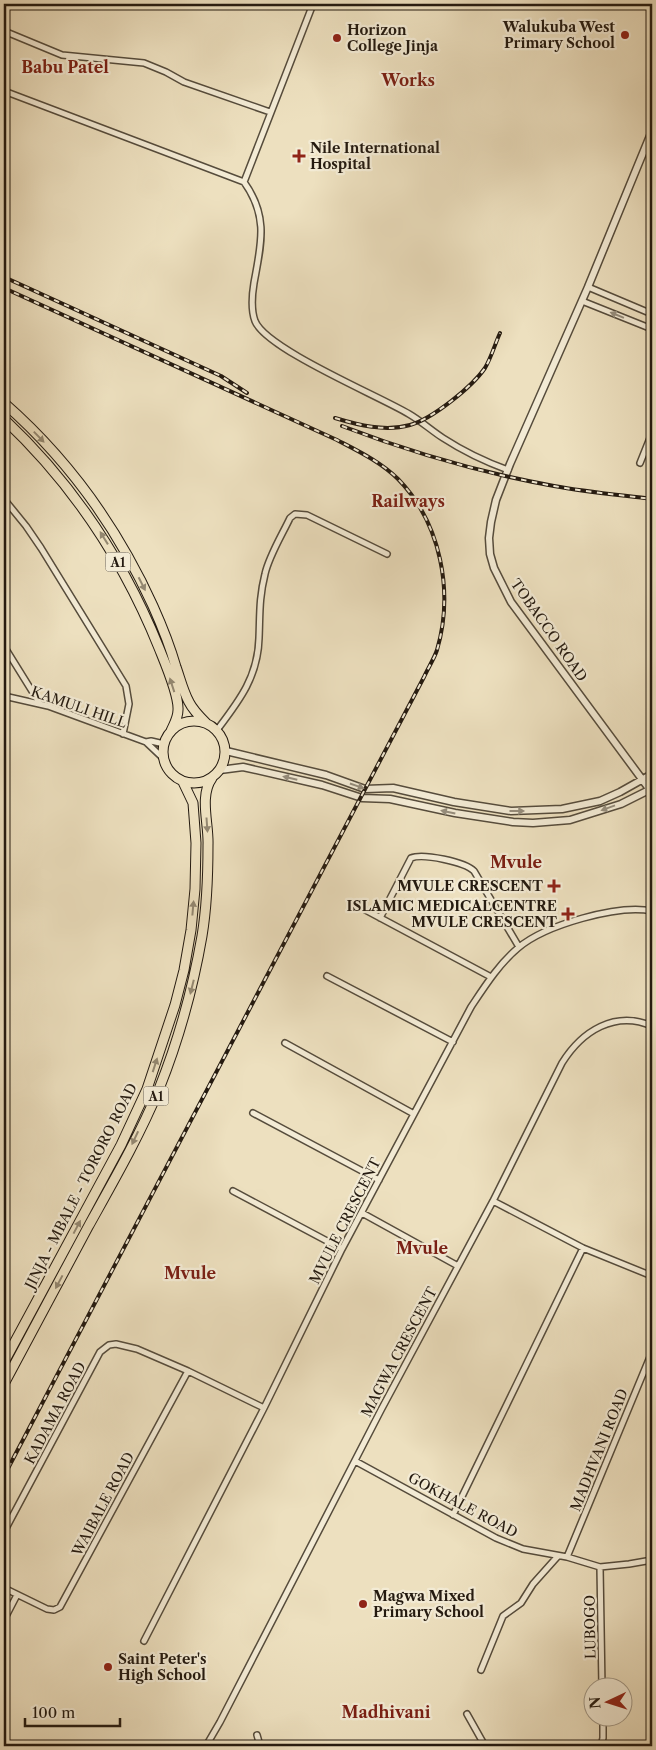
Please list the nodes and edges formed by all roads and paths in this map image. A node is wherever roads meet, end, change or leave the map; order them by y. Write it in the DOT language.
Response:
graph roads {
  1 [pos="313,4"];
  2 [pos="4,31"];
  3 [pos="4,91"];
  4 [pos="270,112"];
  5 [pos="652,131"];
  6 [pos="244,182"];
  7 [pos="588,287"];
  8 [pos="582,301"];
  9 [pos="652,314"];
  10 [pos="652,329"];
  11 [pos="4,403"];
  12 [pos="4,419"];
  13 [pos="652,433"];
  14 [pos="640,463"];
  15 [pos="508,470"];
  16 [pos="4,499"];
  17 [pos="387,554"];
  18 [pos="4,646"];
  19 [pos="4,696"];
  20 [pos="40,704"];
  21 [pos="206,723"];
  22 [pos="217,730"];
  23 [pos="171,731"];
  24 [pos="123,734"];
  25 [pos="146,742"];
  26 [pos="164,744"];
  27 [pos="226,751"];
  28 [pos="164,759"];
  29 [pos="220,770"];
  30 [pos="652,774"];
  31 [pos="212,778"];
  32 [pos="641,780"];
  33 [pos="183,782"];
  34 [pos="651,789"];
  35 [pos="358,906"];
  36 [pos="652,912"];
  37 [pos="380,918"];
  38 [pos="519,947"];
  39 [pos="326,976"];
  40 [pos="491,976"];
  41 [pos="652,1026"];
  42 [pos="453,1042"];
  43 [pos="285,1043"];
  44 [pos="253,1113"];
  45 [pos="414,1114"];
  46 [pos="379,1180"];
  47 [pos="233,1190"];
  48 [pos="493,1201"];
  49 [pos="362,1213"];
  50 [pos="583,1248"];
  51 [pos="342,1249"];
  52 [pos="458,1266"];
  53 [pos="652,1276"];
  54 [pos="652,1352"];
  55 [pos="4,1362"];
  56 [pos="188,1370"];
  57 [pos="4,1384"];
  58 [pos="264,1408"];
  59 [pos="355,1460"];
  60 [pos="453,1514"];
  61 [pos="4,1532"];
  62 [pos="558,1556"];
  63 [pos="567,1557"];
  64 [pos="652,1560"];
  65 [pos="600,1567"];
  66 [pos="4,1588"];
  67 [pos="16,1595"];
  68 [pos="4,1620"];
  69 [pos="144,1641"];
  70 [pos="481,1670"];
  71 [pos="602,1678"];
  72 [pos="467,1714"];
  73 [pos="603,1728"];
  74 [pos="257,1735"];
  75 [pos="206,1746"];
  76 [pos="264,1746"];
  77 [pos="485,1746"];
  78 [pos="601,1746"];
  1 -- 4 [label="street"];
  2 -- 4 [label="street"];
  3 -- 6 [label="street"];
  4 -- 6 [label="street"];
  5 -- 7 [label="street, TOBACCO ROAD"];
  6 -- 15 [label="street"];
  7 -- 8 [label="street, TOBACCO ROAD"];
  7 -- 9 [label="street"];
  10 -- 8 [label="street, one-way"];
  8 -- 15 [label="street, TOBACCO ROAD"];
  11 -- 21 [label="highway, A1, one-way"];
  23 -- 12 [label="highway, A1, one-way"];
  13 -- 14 [label="street"];
  15 -- 32 [label="street, TOBACCO ROAD"];
  16 -- 24 [label="street"];
  17 -- 22 [label="street"];
  18 -- 20 [label="street"];
  19 -- 20 [label="street, KAMULI HILL"];
  20 -- 24 [label="street, KAMULI HILL"];
  21 -- 22 [label="highway, A1"];
  21 -- 23 [label="highway"];
  22 -- 27 [label="highway"];
  23 -- 26 [label="highway, A1"];
  24 -- 25 [label="street, KAMULI HILL"];
  25 -- 26 [label="street, KAMULI HILL"];
  25 -- 28 [label="street, KAMULI HILL"];
  26 -- 28 [label="highway, A1"];
  27 -- 29 [label="highway"];
  27 -- 32 [label="street, one-way"];
  28 -- 33 [label="highway, A1"];
  29 -- 31 [label="highway"];
  34 -- 29 [label="street, one-way"];
  30 -- 32 [label="street"];
  31 -- 33 [label="highway"];
  31 -- 57 [label="highway, JINJA - MBALE - TORORO ROAD / A1, one-way"];
  32 -- 34 [label="street, TOBACCO ROAD"];
  55 -- 33 [label="highway, JINJA - MBALE - TORORO ROAD / A1, one-way"];
  35 -- 37 [label="street"];
  36 -- 38 [label="street, MVULE CRESCENT"];
  37 -- 38 [label="street"];
  37 -- 40 [label="street"];
  38 -- 40 [label="street, MVULE CRESCENT"];
  39 -- 42 [label="street"];
  40 -- 42 [label="street, MVULE CRESCENT"];
  41 -- 48 [label="street, MAGWA CRESCENT"];
  42 -- 45 [label="street, MVULE CRESCENT"];
  43 -- 45 [label="street"];
  44 -- 46 [label="street"];
  45 -- 46 [label="street, MVULE CRESCENT"];
  46 -- 49 [label="street, MVULE CRESCENT"];
  47 -- 51 [label="street"];
  48 -- 50 [label="street"];
  48 -- 52 [label="street, MAGWA CRESCENT"];
  49 -- 51 [label="street, MVULE CRESCENT"];
  49 -- 52 [label="street"];
  50 -- 53 [label="street"];
  50 -- 60 [label="street"];
  51 -- 58 [label="street, MVULE CRESCENT"];
  52 -- 59 [label="street, MAGWA CRESCENT"];
  54 -- 63 [label="street, MADHVANI ROAD"];
  56 -- 58 [label="street"];
  56 -- 61 [label="street, KADAMA ROAD"];
  56 -- 67 [label="street, WAIBALE ROAD"];
  58 -- 69 [label="street, MVULE CRESCENT"];
  59 -- 60 [label="street, GOKHALE ROAD"];
  59 -- 75 [label="street, MAGWA CRESCENT"];
  60 -- 62 [label="street, GOKHALE ROAD"];
  62 -- 63 [label="street, GOKHALE ROAD"];
  62 -- 70 [label="street"];
  63 -- 65 [label="street, GOKHALE ROAD"];
  64 -- 65 [label="street, GOKHALE ROAD"];
  65 -- 71 [label="street, LUBOGO"];
  66 -- 67 [label="street"];
  67 -- 68 [label="street"];
  72 -- 77 [label="street"];
  73 -- 78 [label="street"];
  74 -- 76 [label="street"];
}
